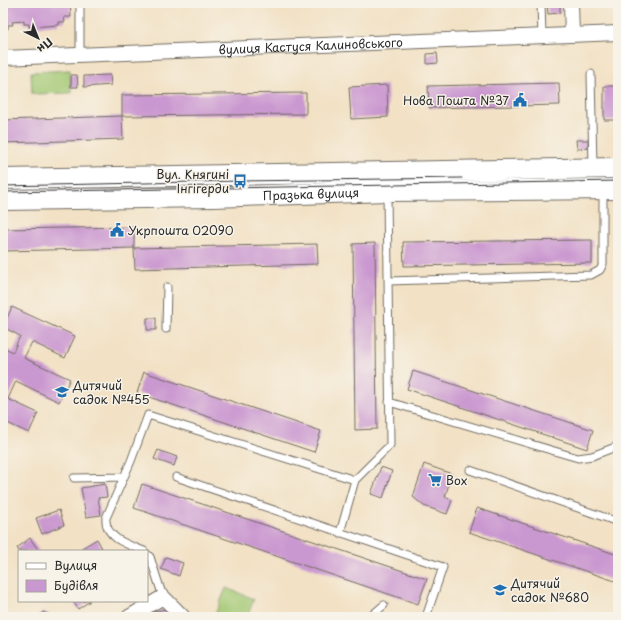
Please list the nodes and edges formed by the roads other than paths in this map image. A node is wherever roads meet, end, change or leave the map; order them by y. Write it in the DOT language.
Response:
graph roads {
  1 [pos="80,3"];
  2 [pos="541,3"];
  3 [pos="571,3"];
  4 [pos="618,33"];
  5 [pos="572,35"];
  6 [pos="542,36"];
  7 [pos="80,55"];
  8 [pos="3,58"];
  9 [pos="591,74"];
  10 [pos="593,168"];
  11 [pos="618,168"];
  12 [pos="3,179"];
  13 [pos="610,189"];
  14 [pos="387,191"];
  15 [pos="3,200"];
  16 [pos="388,281"];
  17 [pos="167,287"];
  18 [pos="166,329"];
  19 [pos="389,402"];
  20 [pos="618,446"];
  21 [pos="470,470"];
  22 [pos="124,477"];
  23 [pos="176,477"];
  24 [pos="74,478"];
  25 [pos="355,480"];
  26 [pos="618,522"];
  27 [pos="340,533"];
  28 [pos="142,550"];
  29 [pos="148,555"];
  30 [pos="163,597"];
  31 [pos="384,606"];
  32 [pos="130,617"];
  33 [pos="183,617"];
  34 [pos="370,617"];
  35 [pos="426,617"];
  1 -- 7 [label="lane"];
  2 -- 6 [label="lane"];
  3 -- 5 [label="street"];
  4 -- 5 [label="street, вулиця Кастуся Калиновського"];
  5 -- 6 [label="street, вулиця Кастуся Калиновського"];
  6 -- 7 [label="street, вулиця Кастуся Калиновського"];
  7 -- 8 [label="street, вулиця Кастуся Калиновського"];
  9 -- 10 [label="lane"];
  10 -- 11 [label="street, Празька вулиця"];
  10 -- 12 [label="street, Празька вулиця"];
  13 -- 14 [label="street, Празька вулиця"];
  13 -- 16 [label="lane"];
  14 -- 15 [label="street, Празька вулиця"];
  14 -- 16 [label="lane"];
  16 -- 19 [label="lane"];
  17 -- 18 [label="lane"];
  19 -- 20 [label="lane"];
  19 -- 25 [label="lane"];
  21 -- 26 [label="lane"];
  22 -- 24 [label="lane"];
  22 -- 25 [label="lane"];
  22 -- 28 [label="lane"];
  23 -- 27 [label="lane"];
  25 -- 27 [label="lane"];
  27 -- 35 [label="lane"];
  29 -- 30 [label="lane"];
  30 -- 32 [label="street"];
  30 -- 33 [label="street"];
  31 -- 34 [label="lane"];
}
